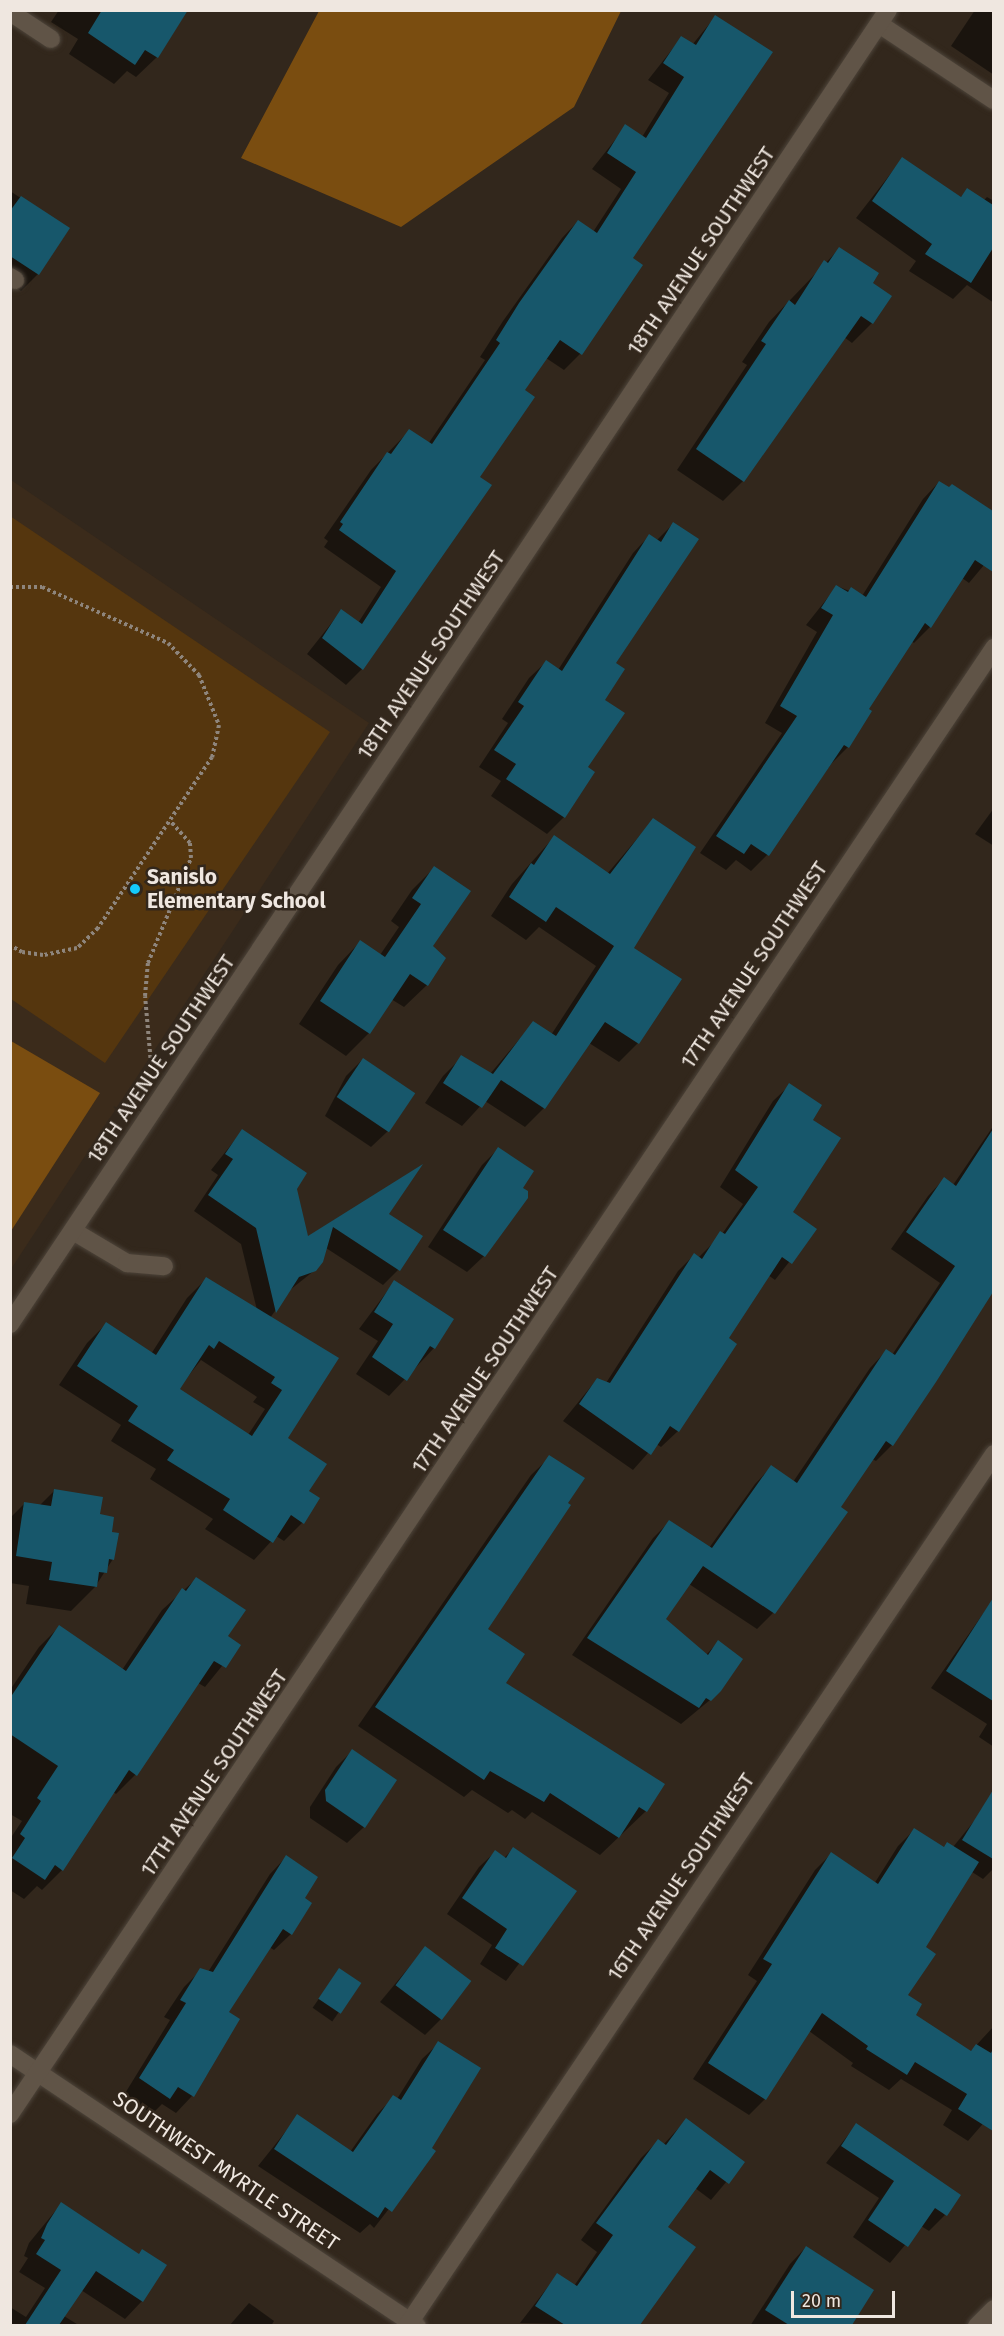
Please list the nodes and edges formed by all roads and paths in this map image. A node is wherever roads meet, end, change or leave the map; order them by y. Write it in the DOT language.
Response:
graph roads {
  1 [pos="10,12"];
  2 [pos="884,17"];
  3 [pos="51,39"];
  4 [pos="993,100"];
  5 [pos="10,587"];
  6 [pos="993,648"];
  7 [pos="170,821"];
  8 [pos="10,945"];
  9 [pos="152,1067"];
  10 [pos="73,1231"];
  11 [pos="164,1266"];
  12 [pos="10,1324"];
  13 [pos="993,1454"];
  14 [pos="10,2054"];
  15 [pos="38,2072"];
  16 [pos="10,2115"];
  17 [pos="993,2309"];
  18 [pos="411,2324"];
  19 [pos="977,2325"];
  1 -- 3 [label="street"];
  2 -- 4 [label="street"];
  2 -- 10 [label="street, 18TH AVENUE SOUTHWEST"];
  5 -- 7 [label="path"];
  6 -- 15 [label="street, 17TH AVENUE SOUTHWEST"];
  7 -- 8 [label="path"];
  7 -- 9 [label="path"];
  10 -- 11 [label="street"];
  10 -- 12 [label="street, 18TH AVENUE SOUTHWEST"];
  13 -- 18 [label="street, 16TH AVENUE SOUTHWEST"];
  14 -- 15 [label="street, SOUTHWEST MYRTLE STREET"];
  15 -- 16 [label="street, 17TH AVENUE SOUTHWEST"];
  15 -- 18 [label="street, SOUTHWEST MYRTLE STREET"];
  17 -- 19 [label="street"];
}
